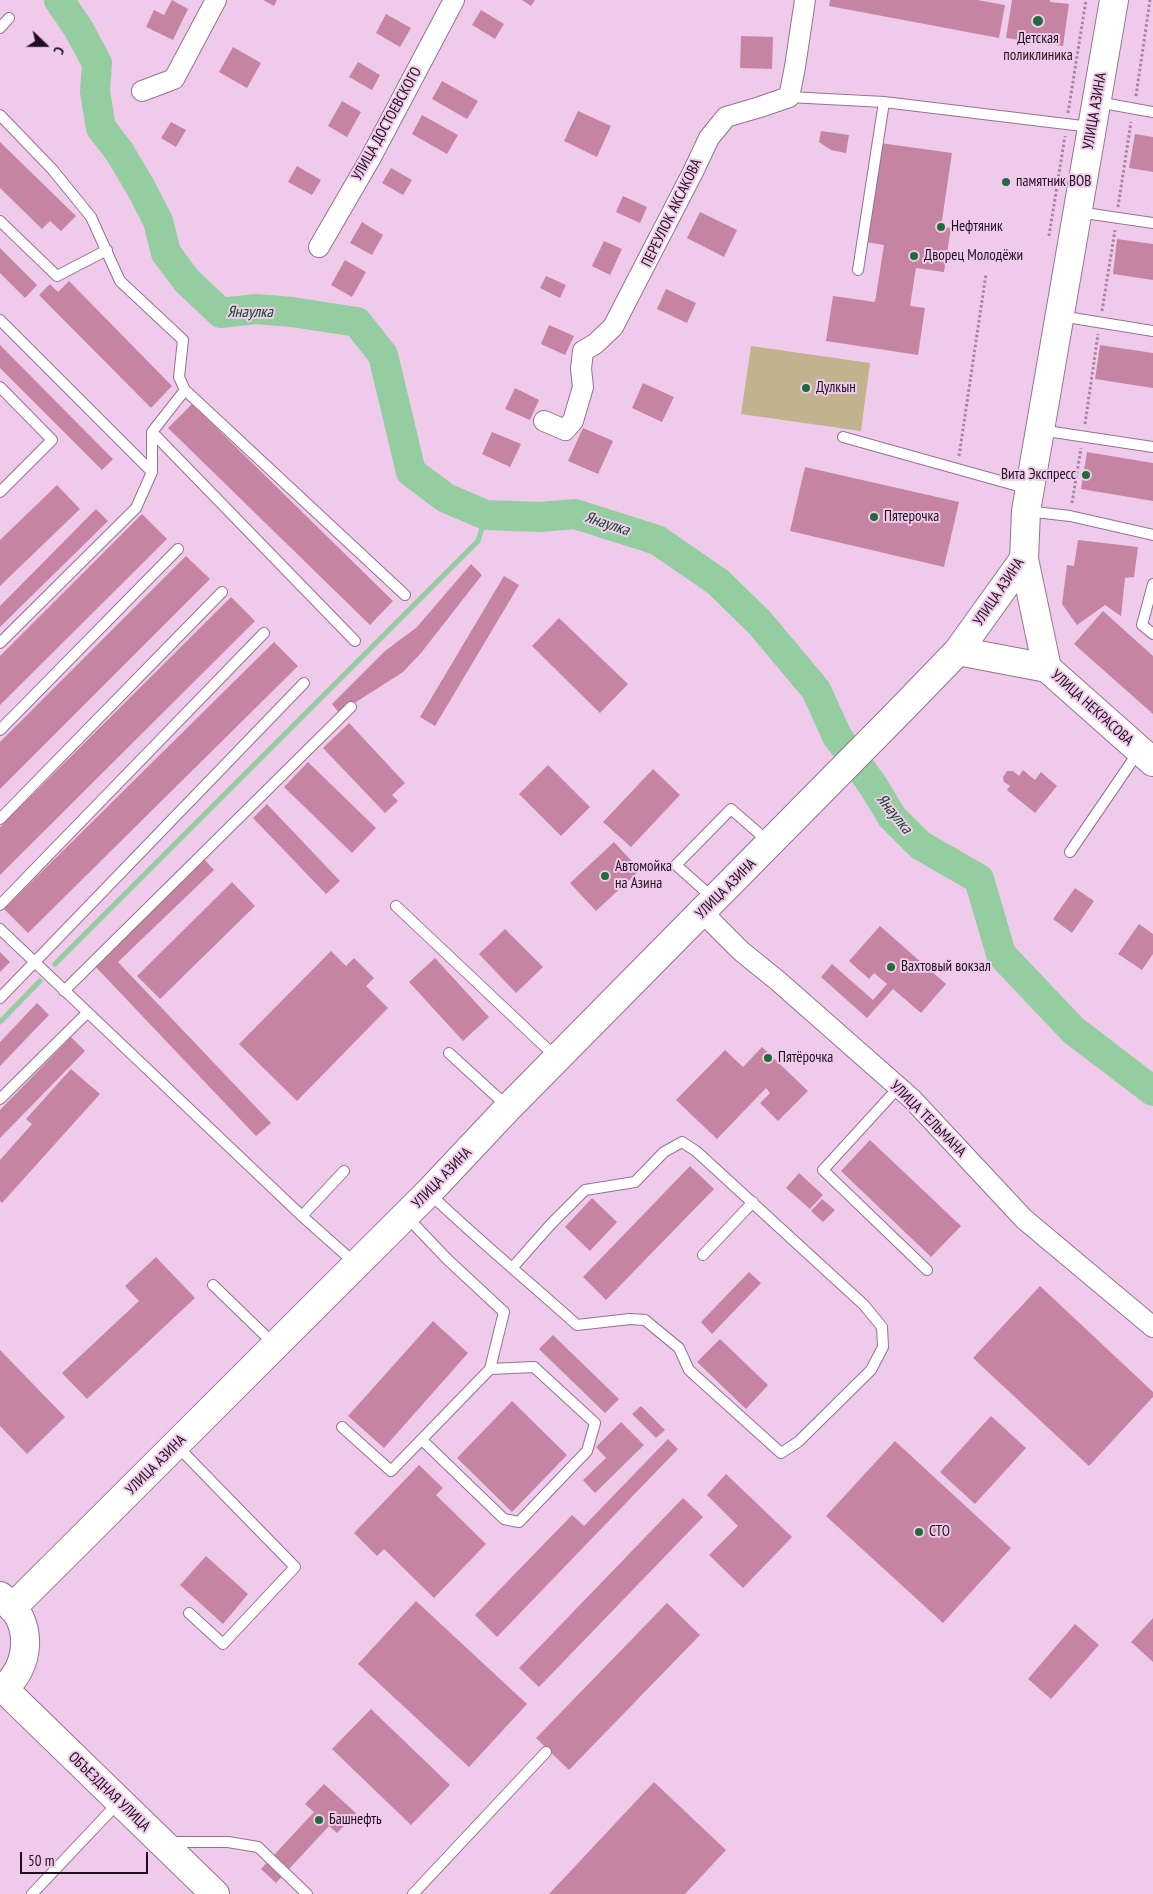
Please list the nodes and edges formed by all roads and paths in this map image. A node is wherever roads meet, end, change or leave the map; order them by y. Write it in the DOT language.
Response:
graph roads {
  1 [pos="216,0"];
  2 [pos="454,0"];
  3 [pos="805,0"];
  4 [pos="1086,0"];
  5 [pos="1114,0"];
  6 [pos="1150,0"];
  7 [pos="10,18"];
  8 [pos="0,28"];
  9 [pos="142,91"];
  10 [pos="789,96"];
  11 [pos="884,102"];
  12 [pos="1135,108"];
  13 [pos="1153,112"];
  14 [pos="0,115"];
  15 [pos="1085,118"];
  16 [pos="1078,212"];
  17 [pos="1117,217"];
  18 [pos="0,222"];
  19 [pos="1153,223"];
  20 [pos="319,247"];
  21 [pos="107,250"];
  22 [pos="858,270"];
  23 [pos="986,274"];
  24 [pos="1060,316"];
  25 [pos="0,320"];
  26 [pos="1100,322"];
  27 [pos="1153,331"];
  28 [pos="0,387"];
  29 [pos="185,390"];
  30 [pos="544,421"];
  31 [pos="1040,430"];
  32 [pos="152,432"];
  33 [pos="1083,436"];
  34 [pos="843,438"];
  35 [pos="1153,447"];
  36 [pos="958,469"];
  37 [pos="152,472"];
  38 [pos="0,492"];
  39 [pos="1028,500"];
  40 [pos="1070,516"];
  41 [pos="1153,535"];
  42 [pos="178,549"];
  43 [pos="1024,560"];
  44 [pos="1153,584"];
  45 [pos="222,592"];
  46 [pos="405,595"];
  47 [pos="264,633"];
  48 [pos="1153,634"];
  49 [pos="355,641"];
  50 [pos="0,643"];
  51 [pos="958,651"];
  52 [pos="1047,668"];
  53 [pos="304,683"];
  54 [pos="351,707"];
  55 [pos="0,730"];
  56 [pos="1146,756"];
  57 [pos="0,818"];
  58 [pos="770,844"];
  59 [pos="1070,852"];
  60 [pos="0,904"];
  61 [pos="396,906"];
  62 [pos="709,907"];
  63 [pos="0,929"];
  64 [pos="34,962"];
  65 [pos="64,990"];
  66 [pos="0,998"];
  67 [pos="87,1013"];
  68 [pos="449,1053"];
  69 [pos="558,1058"];
  70 [pos="898,1088"];
  71 [pos="0,1099"];
  72 [pos="508,1108"];
  73 [pos="344,1171"];
  74 [pos="429,1192"];
  75 [pos="753,1202"];
  76 [pos="302,1216"];
  77 [pos="405,1216"];
  78 [pos="703,1255"];
  79 [pos="356,1264"];
  80 [pos="513,1267"];
  81 [pos="927,1270"];
  82 [pos="212,1285"];
  83 [pos="1153,1326"];
  84 [pos="276,1346"];
  85 [pos="490,1369"];
  86 [pos="342,1427"];
  87 [pos="422,1440"];
  88 [pos="177,1445"];
  89 [pos="6,1602"];
  90 [pos="189,1613"];
  91 [pos="2,1690"];
  92 [pos="546,1752"];
  93 [pos="119,1802"];
  94 [pos="161,1842"];
  95 [pos="32,1894"];
  96 [pos="214,1894"];
  97 [pos="307,1894"];
  98 [pos="413,1894"];
  1 -- 9 [label="street"];
  2 -- 20 [label="street, УЛИЦА ДОСТОЕВСКОГО"];
  3 -- 10 [label="street"];
  4 -- 15 [label="path"];
  5 -- 15 [label="street, УЛИЦА АЗИНА"];
  6 -- 12 [label="path"];
  7 -- 8 [label="lane"];
  10 -- 11 [label="lane"];
  10 -- 30 [label="street, ПЕРЕУЛОК АКСАКОВА"];
  11 -- 15 [label="lane"];
  11 -- 22 [label="lane"];
  12 -- 13 [label="lane"];
  12 -- 15 [label="lane"];
  12 -- 17 [label="path"];
  14 -- 21 [label="lane"];
  15 -- 16 [label="street, УЛИЦА АЗИНА"];
  16 -- 17 [label="lane"];
  16 -- 24 [label="street, УЛИЦА АЗИНА"];
  17 -- 19 [label="lane"];
  17 -- 26 [label="path"];
  18 -- 21 [label="lane"];
  21 -- 29 [label="lane"];
  23 -- 36 [label="path"];
  24 -- 26 [label="lane"];
  24 -- 31 [label="street, УЛИЦА АЗИНА"];
  25 -- 37 [label="lane"];
  26 -- 27 [label="lane"];
  26 -- 33 [label="path"];
  28 -- 38 [label="lane"];
  29 -- 32 [label="lane"];
  29 -- 46 [label="lane"];
  31 -- 33 [label="lane"];
  31 -- 39 [label="street, УЛИЦА АЗИНА"];
  32 -- 37 [label="lane"];
  32 -- 49 [label="lane"];
  33 -- 35 [label="lane"];
  33 -- 40 [label="path"];
  34 -- 36 [label="lane"];
  36 -- 39 [label="lane"];
  37 -- 50 [label="lane"];
  39 -- 40 [label="lane"];
  39 -- 43 [label="street, УЛИЦА АЗИНА"];
  40 -- 41 [label="lane"];
  42 -- 55 [label="lane"];
  43 -- 51 [label="street, УЛИЦА АЗИНА"];
  43 -- 52 [label="street, УЛИЦА НЕКРАСОВА"];
  44 -- 48 [label="lane"];
  45 -- 57 [label="lane"];
  47 -- 60 [label="lane"];
  51 -- 52 [label="street"];
  51 -- 58 [label="street, УЛИЦА АЗИНА"];
  52 -- 56 [label="street, УЛИЦА НЕКРАСОВА"];
  53 -- 64 [label="lane"];
  54 -- 65 [label="lane"];
  56 -- 59 [label="lane"];
  58 -- 62 [label="street, УЛИЦА АЗИНА"];
  58 -- 62 [label="lane"];
  61 -- 69 [label="lane"];
  62 -- 69 [label="street, УЛИЦА АЗИНА"];
  62 -- 70 [label="street, УЛИЦА ТЕЛЬМАНА"];
  63 -- 64 [label="lane"];
  64 -- 65 [label="lane"];
  64 -- 66 [label="lane"];
  65 -- 67 [label="lane"];
  67 -- 71 [label="lane"];
  67 -- 76 [label="lane"];
  68 -- 72 [label="lane"];
  69 -- 72 [label="street, УЛИЦА АЗИНА"];
  70 -- 81 [label="lane"];
  70 -- 83 [label="street, УЛИЦА ТЕЛЬМАНА"];
  72 -- 74 [label="street, УЛИЦА АЗИНА"];
  73 -- 76 [label="lane"];
  74 -- 77 [label="street, УЛИЦА АЗИНА"];
  74 -- 80 [label="lane"];
  75 -- 78 [label="lane"];
  75 -- 80 [label="lane"];
  75 -- 80 [label="lane"];
  76 -- 79 [label="lane"];
  77 -- 79 [label="street, УЛИЦА АЗИНА"];
  77 -- 85 [label="lane"];
  79 -- 84 [label="street, УЛИЦА АЗИНА"];
  82 -- 84 [label="lane"];
  84 -- 88 [label="street, УЛИЦА АЗИНА"];
  85 -- 87 [label="lane"];
  85 -- 87 [label="lane"];
  86 -- 87 [label="lane"];
  88 -- 89 [label="street, УЛИЦА АЗИНА"];
  88 -- 90 [label="lane"];
  89 -- 91 [label="street"];
  91 -- 93 [label="street, ОБЪЕЗДНАЯ УЛИЦА"];
  92 -- 98 [label="lane"];
  93 -- 94 [label="street, ОБЪЕЗДНАЯ УЛИЦА"];
  93 -- 95 [label="lane"];
  94 -- 96 [label="street, ОБЪЕЗДНАЯ УЛИЦА"];
  94 -- 97 [label="lane"];
}
